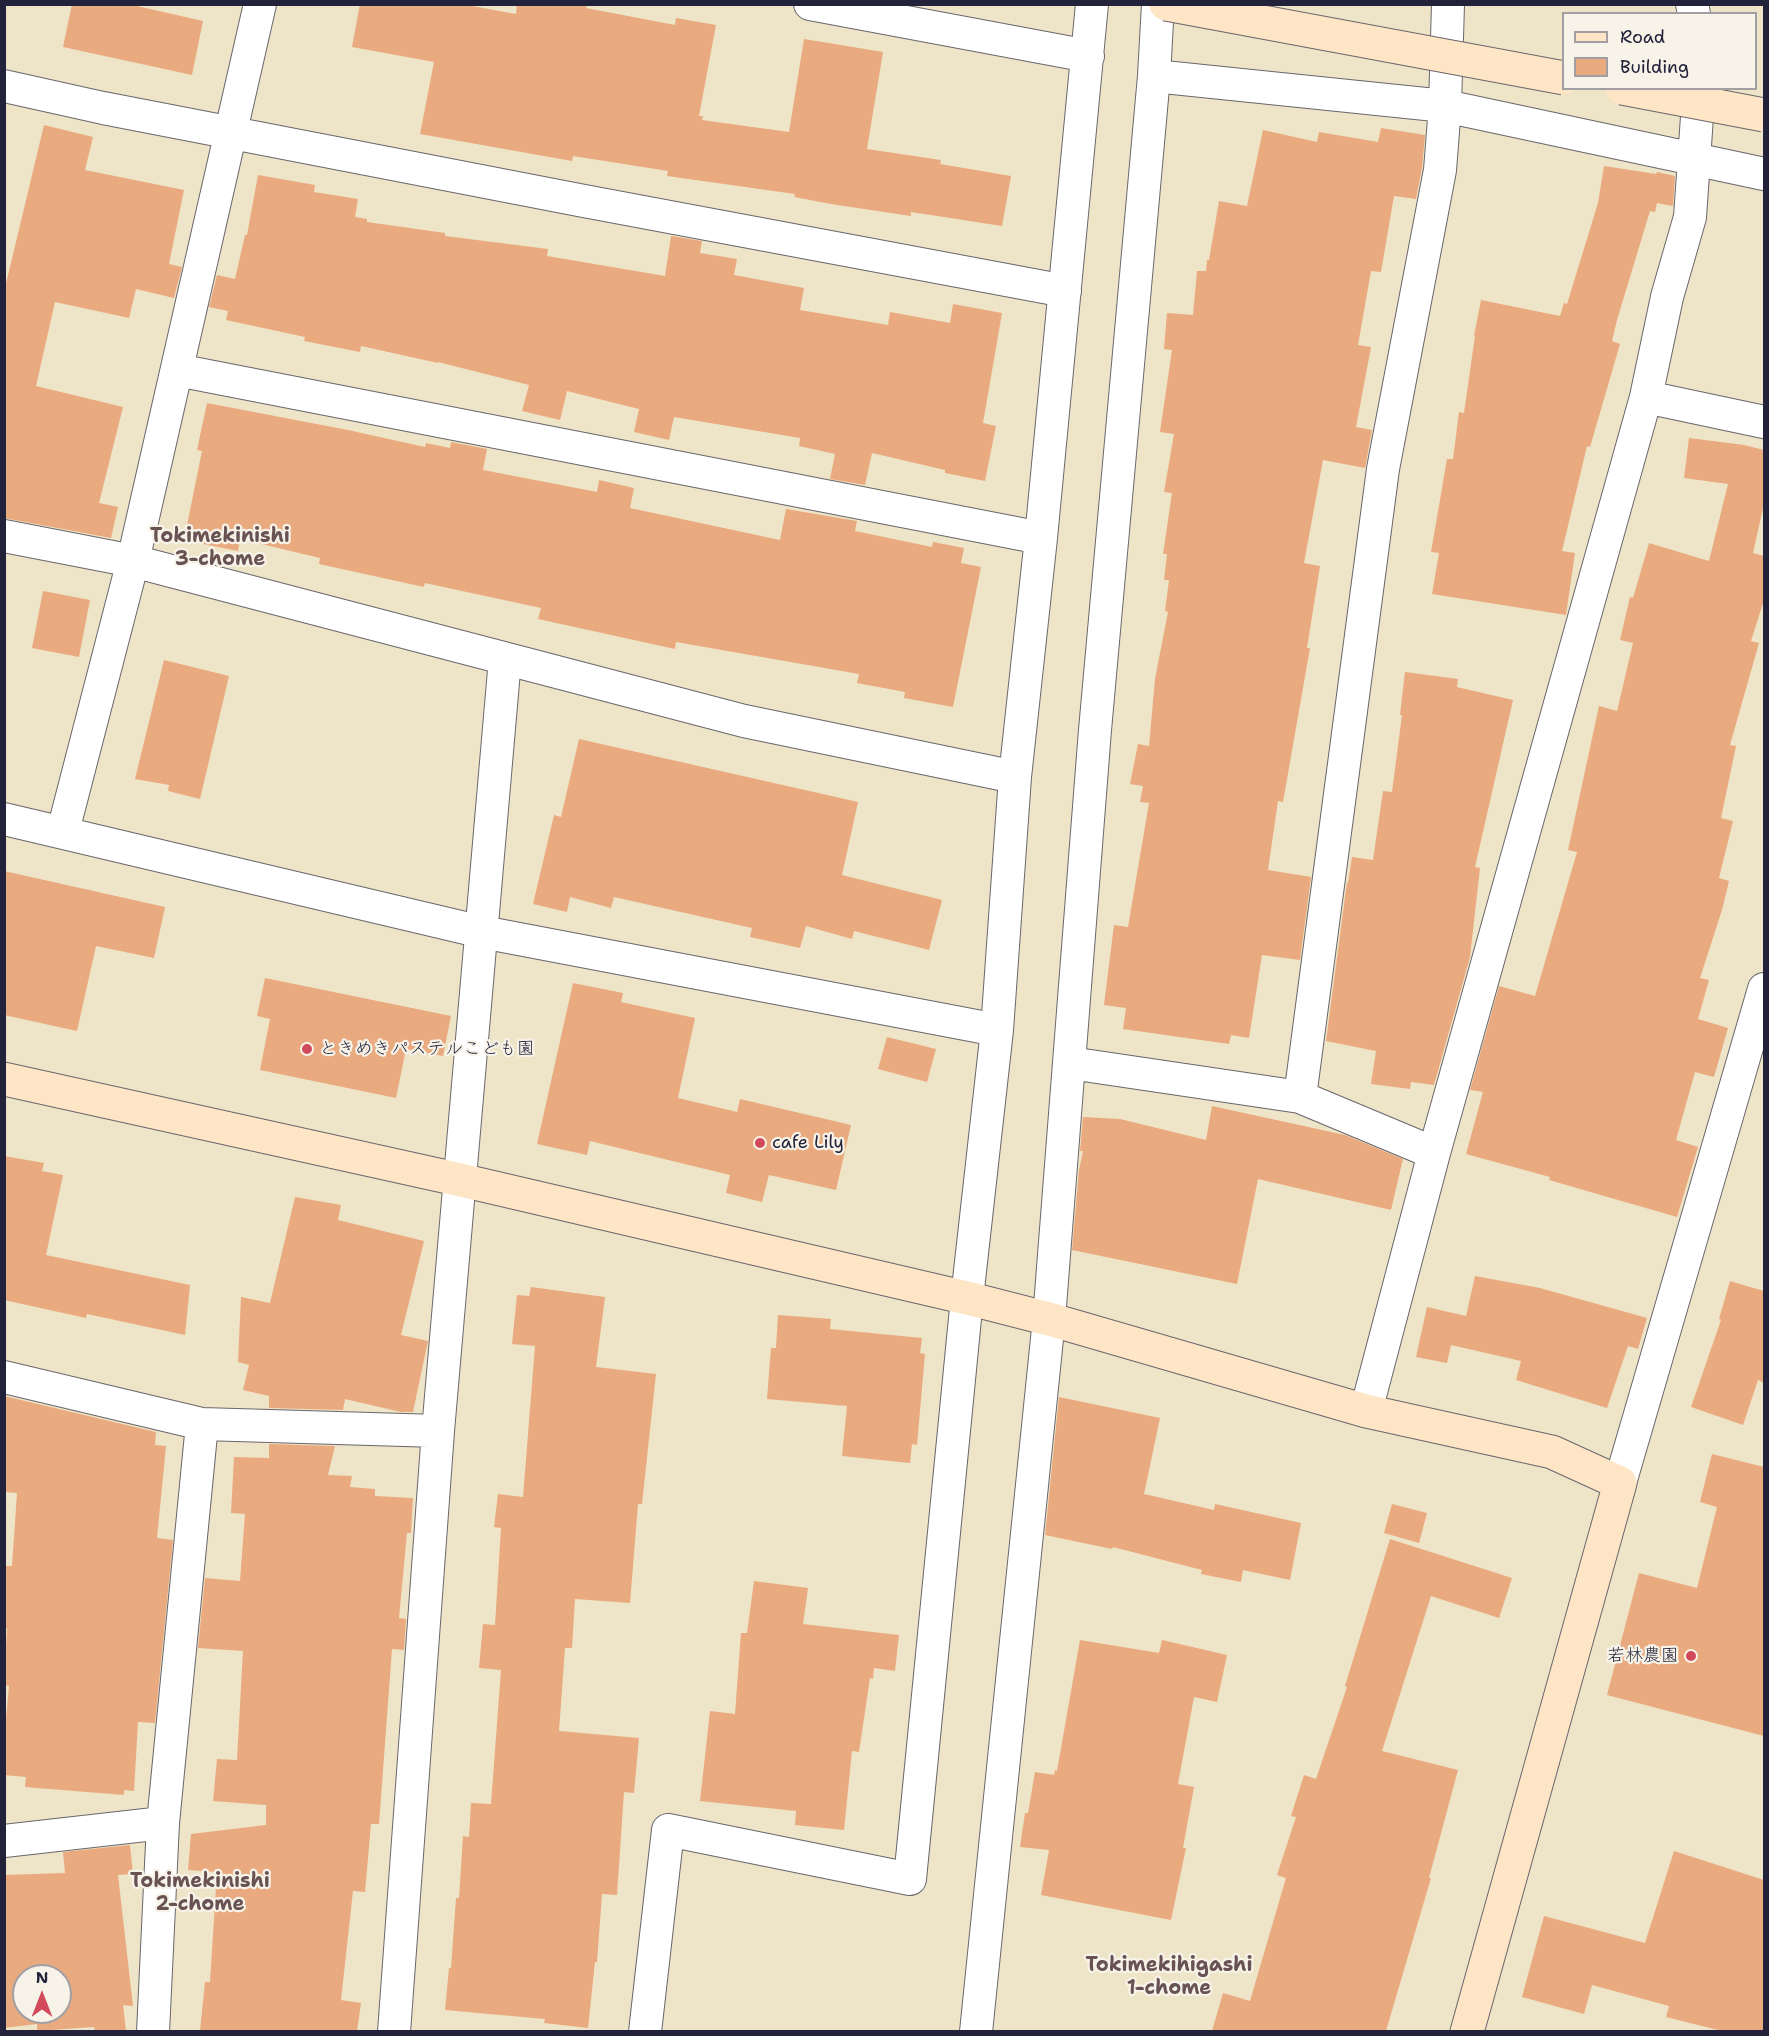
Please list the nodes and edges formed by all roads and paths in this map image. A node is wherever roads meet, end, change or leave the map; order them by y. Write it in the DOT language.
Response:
graph roads {
  1 [pos="260,4"];
  2 [pos="810,4"];
  3 [pos="1092,4"];
  4 [pos="1158,4"];
  5 [pos="1166,4"];
  6 [pos="1448,4"];
  7 [pos="1088,56"];
  8 [pos="1154,76"];
  9 [pos="1562,78"];
  10 [pos="4,86"];
  11 [pos="1633,90"];
  12 [pos="1699,90"];
  13 [pos="1445,106"];
  14 [pos="1764,115"];
  15 [pos="231,133"];
  16 [pos="1694,159"];
  17 [pos="1764,174"];
  18 [pos="1065,291"];
  19 [pos="177,370"];
  20 [pos="1646,397"];
  21 [pos="1764,422"];
  22 [pos="4,536"];
  23 [pos="1041,538"];
  24 [pos="133,561"];
  25 [pos="505,659"];
  26 [pos="1015,777"];
  27 [pos="4,819"];
  28 [pos="63,831"];
  29 [pos="482,932"];
  30 [pos="1764,989"];
  31 [pos="997,1030"];
  32 [pos="1070,1063"];
  33 [pos="4,1079"];
  34 [pos="1300,1097"];
  35 [pos="1434,1153"];
  36 [pos="461,1180"];
  37 [pos="967,1298"];
  38 [pos="1049,1319"];
  39 [pos="4,1377"];
  40 [pos="1366,1411"];
  41 [pos="202,1424"];
  42 [pos="438,1431"];
  43 [pos="1620,1483"];
  44 [pos="163,1823"];
  45 [pos="4,1841"];
  46 [pos="153,2031"];
  47 [pos="394,2031"];
  48 [pos="645,2031"];
  49 [pos="976,2031"];
  50 [pos="1467,2031"];
  1 -- 15 [label="street"];
  2 -- 7 [label="street"];
  3 -- 7 [label="street"];
  4 -- 8 [label="street"];
  5 -- 9 [label="street, bridge"];
  6 -- 13 [label="street"];
  7 -- 18 [label="street"];
  8 -- 13 [label="street"];
  8 -- 32 [label="street"];
  10 -- 15 [label="street"];
  11 -- 14 [label="street, bridge"];
  12 -- 16 [label="street"];
  13 -- 16 [label="street"];
  13 -- 34 [label="street"];
  15 -- 18 [label="street"];
  15 -- 19 [label="street"];
  16 -- 17 [label="street"];
  16 -- 20 [label="street"];
  18 -- 23 [label="street"];
  19 -- 23 [label="street"];
  19 -- 24 [label="street"];
  20 -- 21 [label="street"];
  20 -- 35 [label="street"];
  22 -- 24 [label="street"];
  23 -- 26 [label="street"];
  24 -- 25 [label="street"];
  24 -- 28 [label="street"];
  25 -- 26 [label="street"];
  25 -- 29 [label="street"];
  26 -- 31 [label="street"];
  27 -- 28 [label="street"];
  28 -- 29 [label="street"];
  29 -- 31 [label="street"];
  29 -- 36 [label="street"];
  30 -- 43 [label="street"];
  31 -- 37 [label="street"];
  32 -- 34 [label="street"];
  32 -- 38 [label="street"];
  33 -- 36 [label="street"];
  34 -- 35 [label="street"];
  35 -- 40 [label="street"];
  36 -- 37 [label="street"];
  36 -- 42 [label="street"];
  37 -- 38 [label="street"];
  37 -- 48 [label="street"];
  38 -- 40 [label="street"];
  38 -- 49 [label="street"];
  39 -- 41 [label="street"];
  40 -- 43 [label="street"];
  41 -- 42 [label="street"];
  41 -- 44 [label="street"];
  42 -- 47 [label="street"];
  43 -- 50 [label="street"];
  44 -- 45 [label="street"];
  44 -- 46 [label="street"];
}
